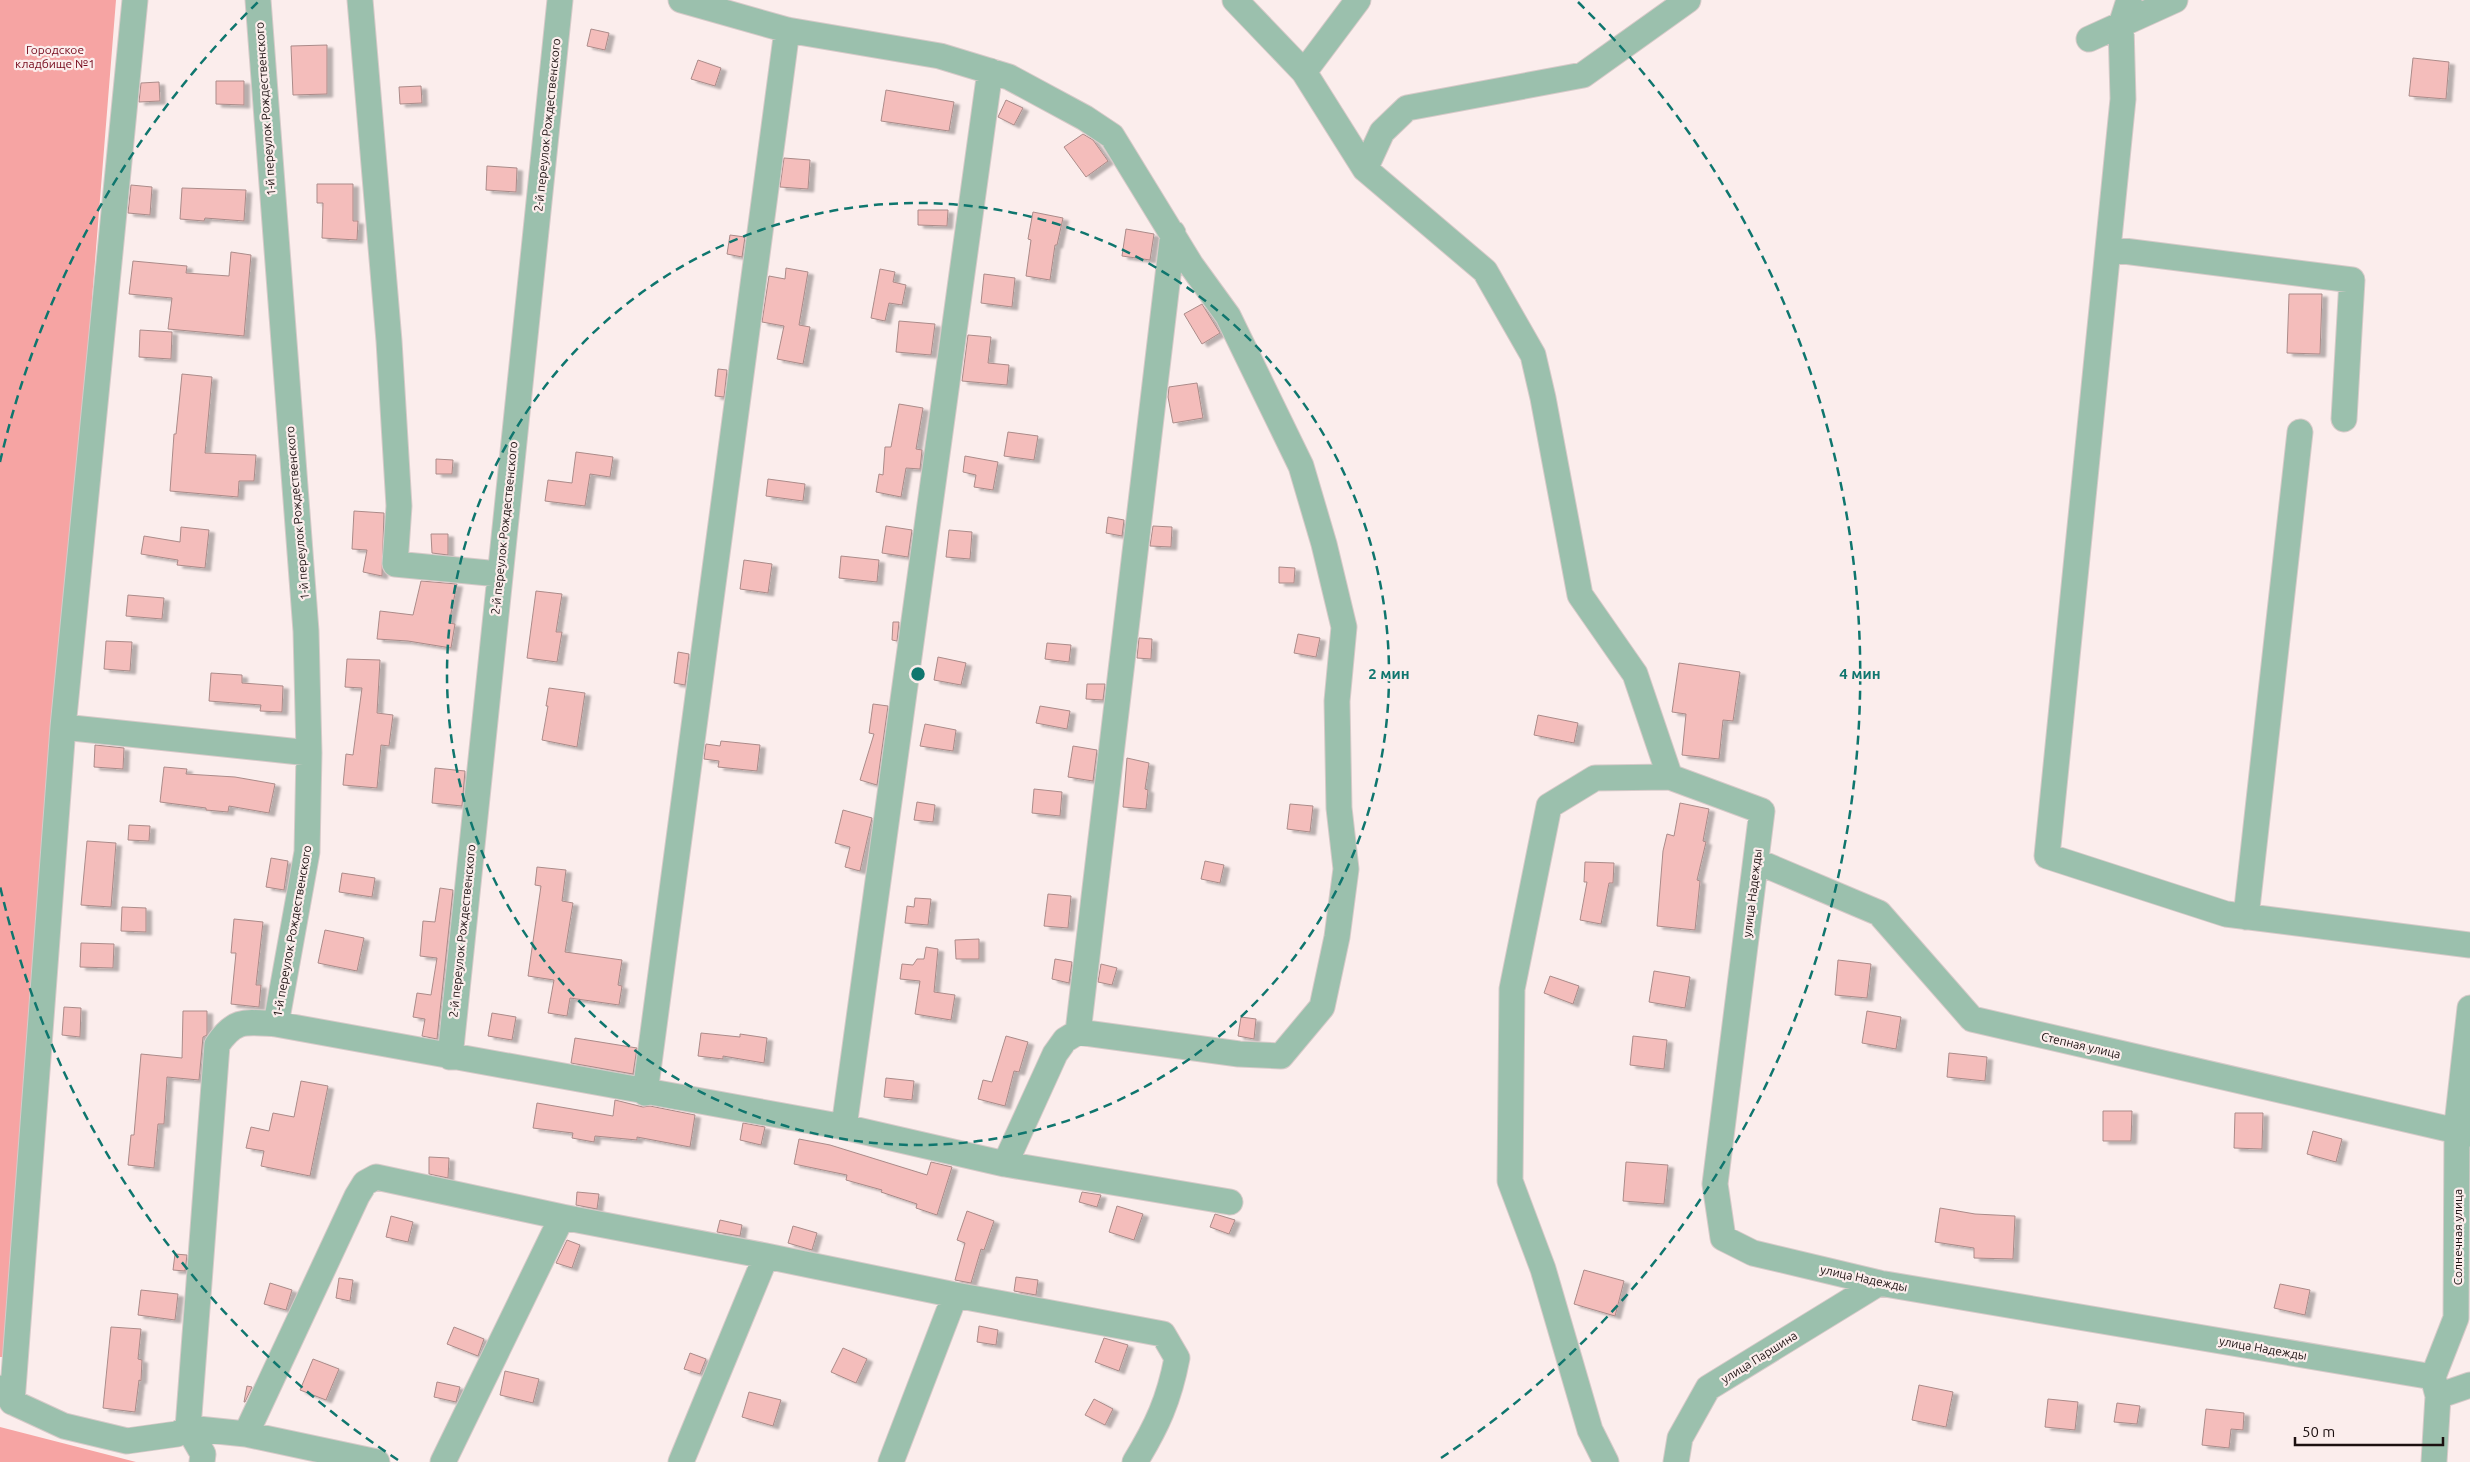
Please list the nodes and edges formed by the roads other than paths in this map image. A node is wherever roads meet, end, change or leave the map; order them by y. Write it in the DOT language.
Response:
graph roads {
  1 [pos="135,0"];
  2 [pos="258,0"];
  3 [pos="360,0"];
  4 [pos="560,0"];
  5 [pos="681,0"];
  6 [pos="1235,0"];
  7 [pos="1358,0"];
  8 [pos="1688,0"];
  9 [pos="2129,0"];
  10 [pos="2175,0"];
  11 [pos="2121,25"];
  12 [pos="787,30"];
  13 [pos="2088,39"];
  14 [pos="990,71"];
  15 [pos="1304,72"];
  16 [pos="1365,169"];
  17 [pos="1173,232"];
  18 [pos="2108,249"];
  19 [pos="2344,419"];
  20 [pos="2300,432"];
  21 [pos="499,574"];
  22 [pos="63,727"];
  23 [pos="309,753"];
  24 [pos="1670,777"];
  25 [pos="1756,861"];
  26 [pos="2246,917"];
  27 [pos="2470,945"];
  28 [pos="2470,1008"];
  29 [pos="276,1024"];
  30 [pos="1078,1032"];
  31 [pos="450,1056"];
  32 [pos="645,1093"];
  33 [pos="844,1127"];
  34 [pos="2463,1134"];
  35 [pos="1005,1164"];
  36 [pos="1230,1202"];
  37 [pos="562,1217"];
  38 [pos="766,1256"];
  39 [pos="1879,1283"];
  40 [pos="955,1295"];
  41 [pos="2470,1385"];
  42 [pos="2435,1387"];
  43 [pos="6,1393"];
  44 [pos="188,1428"];
  45 [pos="246,1434"];
  46 [pos="202,1462"];
  47 [pos="377,1462"];
  48 [pos="443,1462"];
  49 [pos="681,1462"];
  50 [pos="891,1462"];
  51 [pos="1135,1462"];
  52 [pos="1606,1462"];
  53 [pos="1676,1462"];
  54 [pos="2434,1462"];
  1 -- 22 [label="street"];
  2 -- 23 [label="street, 1-й переулок Рождественского"];
  3 -- 21 [label="street"];
  4 -- 21 [label="street, 2-й переулок Рождественского"];
  5 -- 12 [label="street"];
  6 -- 15 [label="street"];
  7 -- 15 [label="street"];
  8 -- 16 [label="street"];
  9 -- 11 [label="street"];
  10 -- 11 [label="street"];
  11 -- 13 [label="street"];
  11 -- 18 [label="street"];
  12 -- 14 [label="street"];
  12 -- 32 [label="street"];
  14 -- 17 [label="street"];
  14 -- 33 [label="street"];
  15 -- 16 [label="street"];
  16 -- 24 [label="street"];
  17 -- 30 [label="street"];
  17 -- 30 [label="street"];
  18 -- 19 [label="street"];
  18 -- 26 [label="street"];
  20 -- 26 [label="street"];
  21 -- 31 [label="street, 2-й переулок Рождественского"];
  22 -- 23 [label="street"];
  22 -- 43 [label="street"];
  23 -- 29 [label="street, 1-й переулок Рождественского"];
  24 -- 25 [label="street, улица Надежды"];
  24 -- 52 [label="street"];
  25 -- 34 [label="street, Степная улица"];
  25 -- 39 [label="street, улица Надежды"];
  26 -- 27 [label="street"];
  28 -- 34 [label="street, Солнечная улица"];
  29 -- 31 [label="street"];
  29 -- 44 [label="street"];
  30 -- 35 [label="street"];
  31 -- 32 [label="street"];
  32 -- 33 [label="street"];
  33 -- 35 [label="street"];
  34 -- 42 [label="street, Солнечная улица"];
  35 -- 36 [label="street"];
  37 -- 38 [label="street"];
  37 -- 45 [label="street"];
  37 -- 48 [label="street"];
  38 -- 40 [label="street"];
  38 -- 49 [label="street"];
  39 -- 42 [label="street, улица Надежды"];
  39 -- 53 [label="street, улица Паршина"];
  40 -- 50 [label="street"];
  40 -- 51 [label="street"];
  41 -- 42 [label="street"];
  42 -- 54 [label="street, Солнечная улица"];
  43 -- 44 [label="street"];
  44 -- 45 [label="street"];
  44 -- 46 [label="street"];
  45 -- 47 [label="street"];
}
